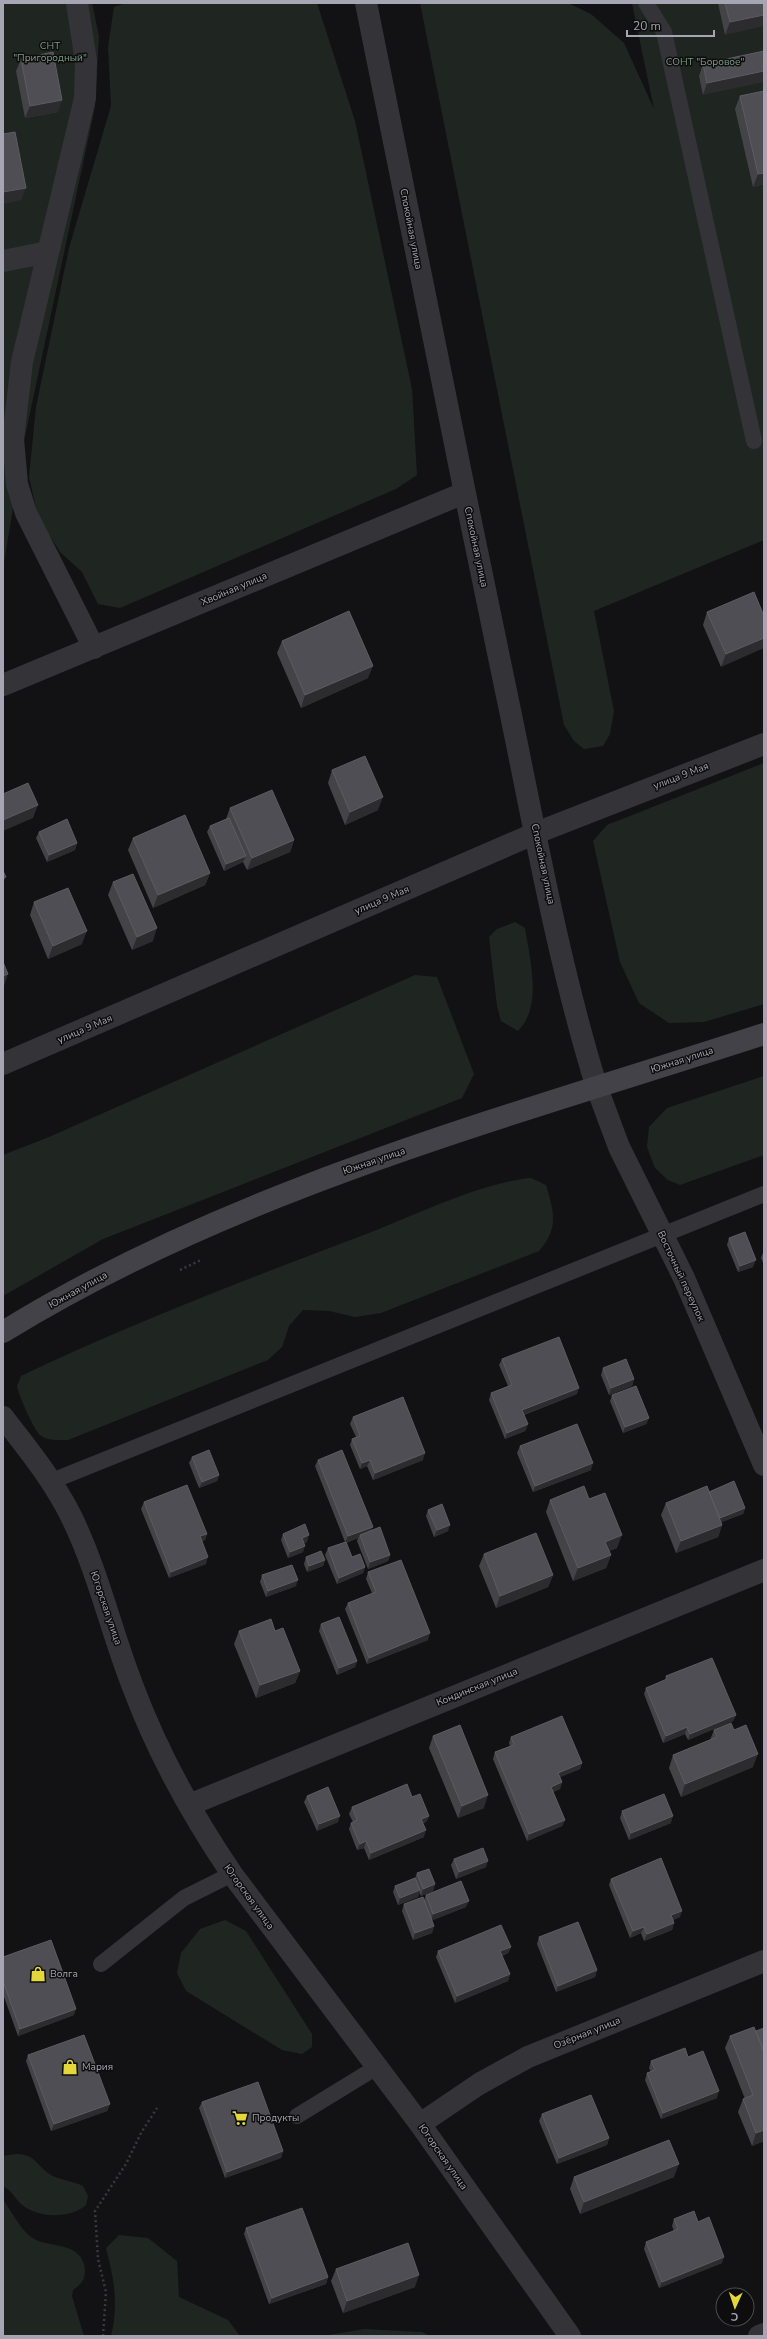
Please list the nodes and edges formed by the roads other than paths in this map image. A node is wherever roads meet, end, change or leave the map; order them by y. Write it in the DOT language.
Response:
graph roads {
  1 [pos="77,3"];
  2 [pos="366,3"];
  3 [pos="646,3"];
  4 [pos="48,252"];
  5 [pos="3,261"];
  6 [pos="754,441"];
  7 [pos="464,493"];
  8 [pos="94,648"];
  9 [pos="3,685"];
  10 [pos="764,744"];
  11 [pos="536,833"];
  12 [pos="764,1034"];
  13 [pos="3,1064"];
  14 [pos="597,1088"];
  15 [pos="764,1194"];
  16 [pos="662,1234"];
  17 [pos="3,1332"];
  18 [pos="3,1417"];
  19 [pos="764,1466"];
  20 [pos="52,1481"];
  21 [pos="764,1570"];
  22 [pos="189,1805"];
  23 [pos="232,1874"];
  24 [pos="764,1961"];
  25 [pos="101,1964"];
  26 [pos="377,2067"];
  27 [pos="296,2116"];
  28 [pos="420,2124"];
  29 [pos="764,2334"];
  30 [pos="570,2336"];
  31 [pos="760,2336"];
  1 -- 4 [label="street"];
  2 -- 7 [label="street, Спокойная улица"];
  3 -- 6 [label="lane"];
  4 -- 5 [label="street"];
  4 -- 8 [label="street"];
  7 -- 8 [label="street, Хвойная улица"];
  7 -- 11 [label="street, Спокойная улица"];
  8 -- 9 [label="street, Хвойная улица"];
  10 -- 11 [label="street, улица 9 Мая"];
  11 -- 13 [label="street, улица 9 Мая"];
  11 -- 14 [label="street, Спокойная улица"];
  12 -- 14 [label="main road, Южная улица"];
  14 -- 16 [label="street, Восточный переулок"];
  14 -- 17 [label="main road, Южная улица"];
  15 -- 16 [label="lane"];
  16 -- 19 [label="street, Восточный переулок"];
  16 -- 20 [label="lane"];
  18 -- 20 [label="street, Югорская улица"];
  20 -- 22 [label="street, Югорская улица"];
  21 -- 22 [label="street, Кондинская улица"];
  22 -- 23 [label="street, Югорская улица"];
  23 -- 25 [label="lane"];
  23 -- 26 [label="street, Югорская улица"];
  24 -- 28 [label="street, Озёрная улица"];
  26 -- 27 [label="lane"];
  26 -- 28 [label="street, Югорская улица"];
  28 -- 30 [label="street, Югорская улица"];
  29 -- 31 [label="street"];
}
